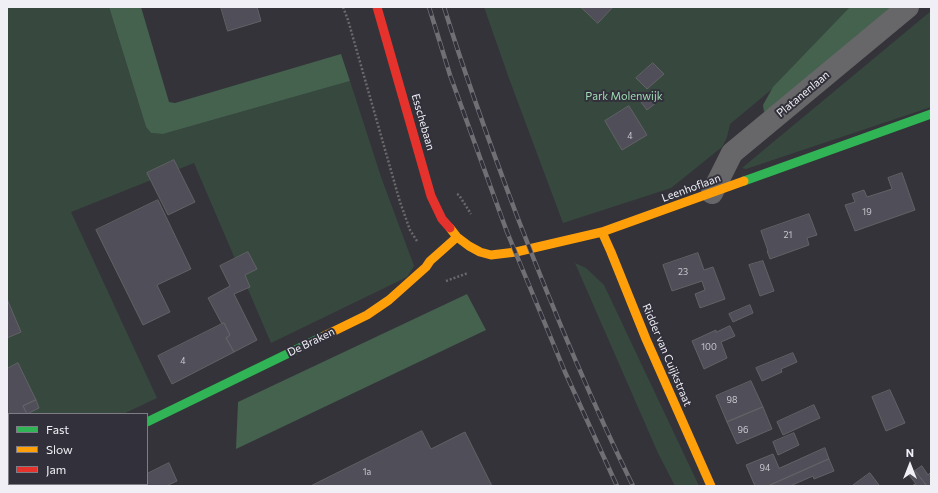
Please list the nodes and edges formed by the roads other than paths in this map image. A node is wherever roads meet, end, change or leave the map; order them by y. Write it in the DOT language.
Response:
graph roads {
  1 [pos="377,7"];
  2 [pos="908,7"];
  3 [pos="931,114"];
  4 [pos="712,193"];
  5 [pos="602,232"];
  6 [pos="457,237"];
  7 [pos="148,422"];
  8 [pos="711,486"];
  1 -- 6 [label="street, Esschebaan"];
  2 -- 4 [label="street, Platanenlaan"];
  3 -- 4 [label="street, Leenhoflaan"];
  4 -- 5 [label="street, Leenhoflaan"];
  5 -- 6 [label="street, Leenhoflaan"];
  5 -- 8 [label="street, Ridder van Cuijkstraat"];
  6 -- 7 [label="street, De Braken"];
}
